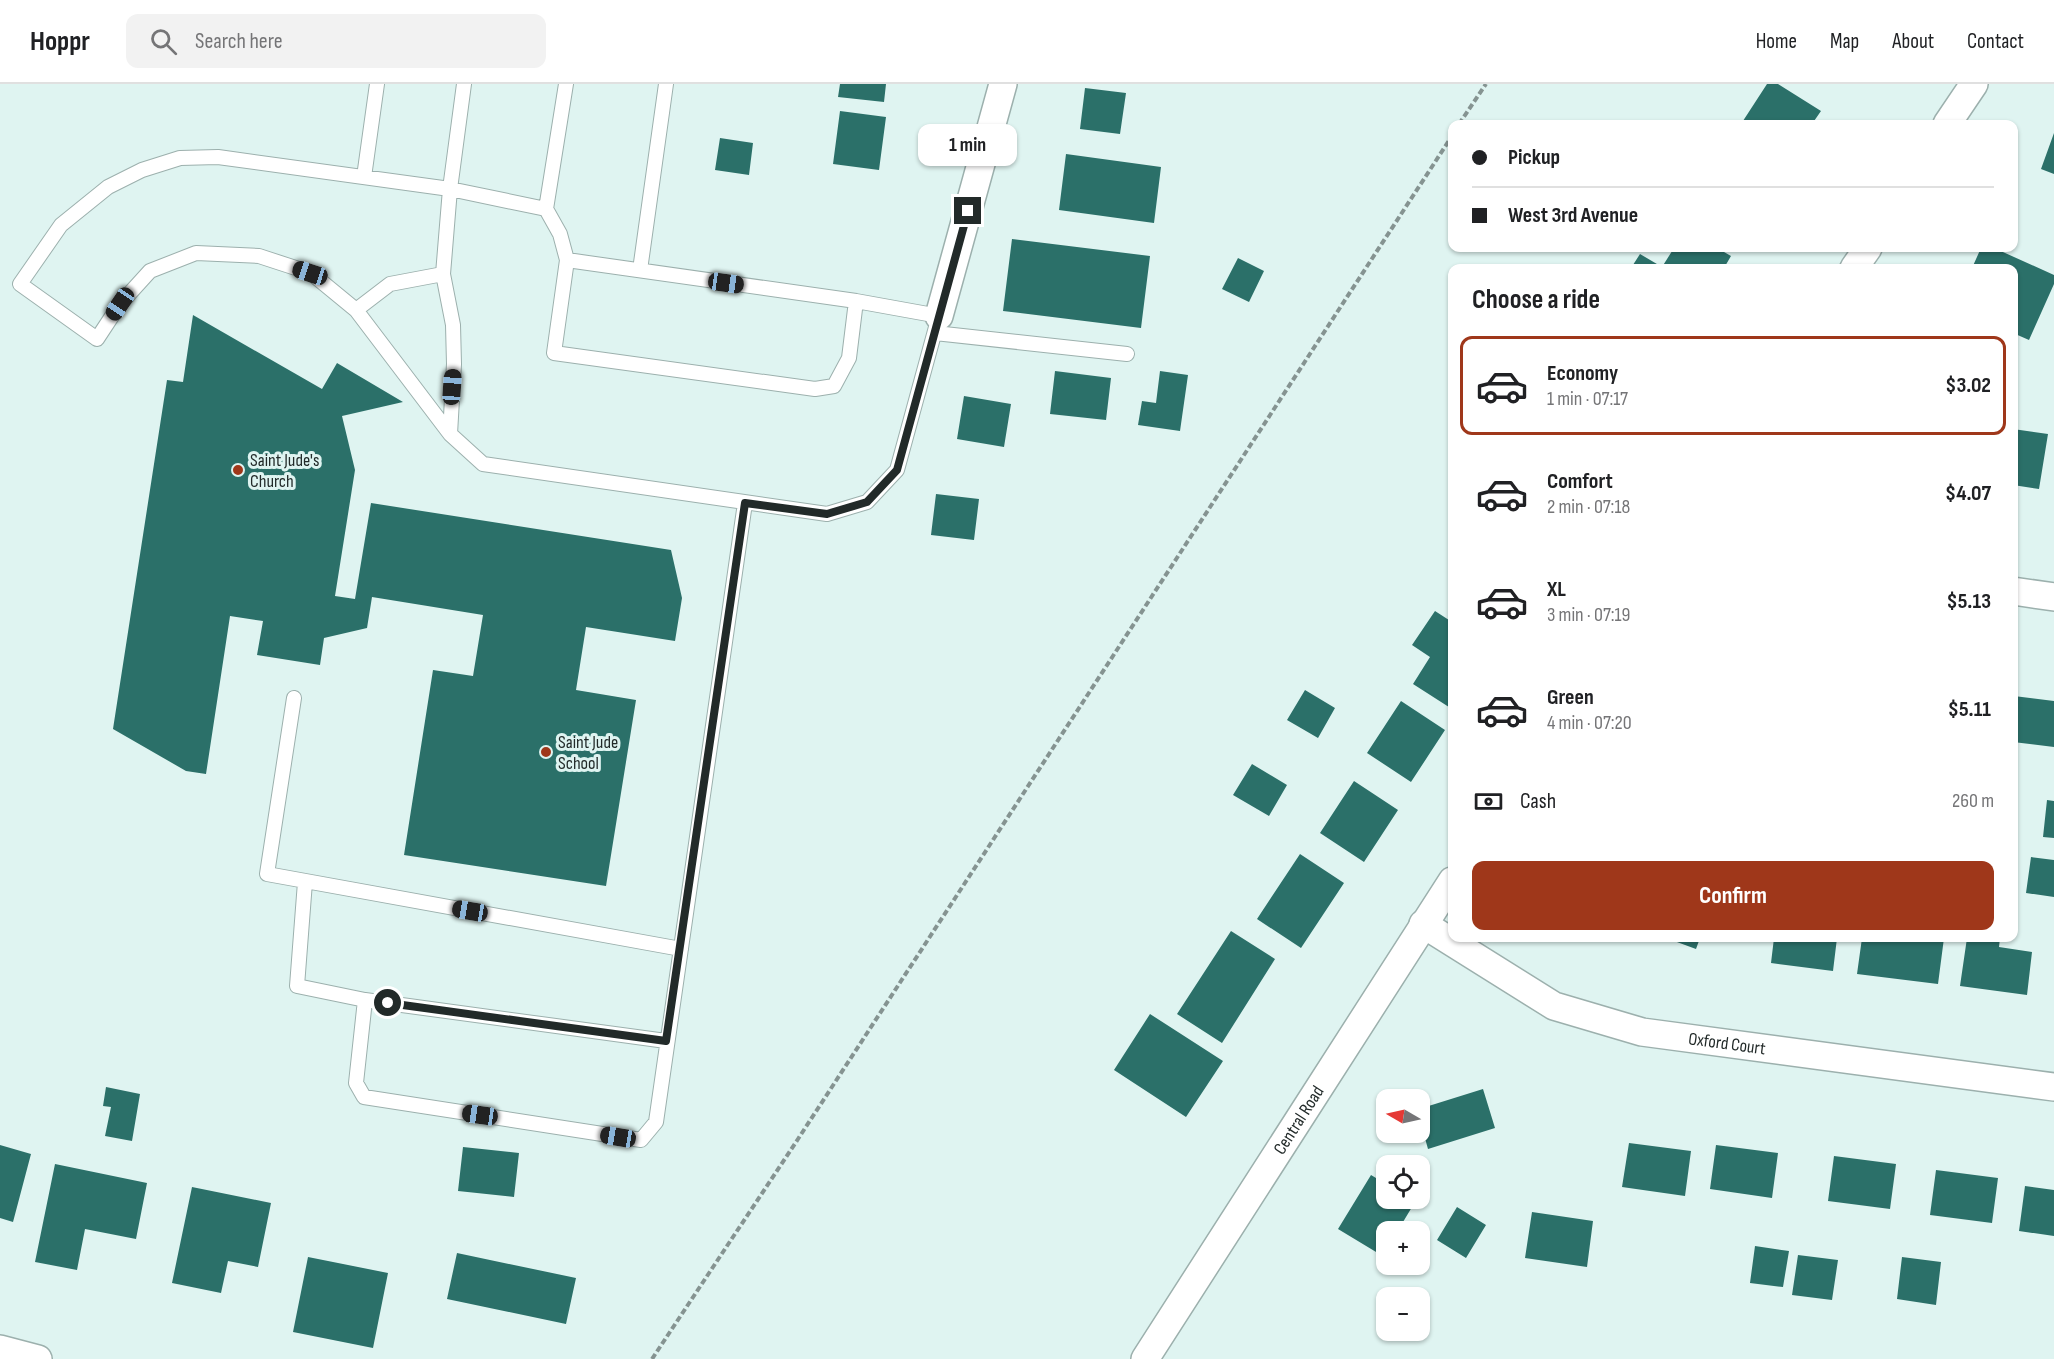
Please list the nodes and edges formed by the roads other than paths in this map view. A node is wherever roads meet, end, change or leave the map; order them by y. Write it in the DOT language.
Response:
graph roads {
  1 [pos="377,84"];
  2 [pos="464,84"];
  3 [pos="566,84"];
  4 [pos="666,84"];
  5 [pos="1003,84"];
  6 [pos="1974,84"];
  7 [pos="1950,120"];
  8 [pos="364,177"];
  9 [pos="450,189"];
  10 [pos="546,209"];
  11 [pos="567,260"];
  12 [pos="640,270"];
  13 [pos="443,274"];
  14 [pos="856,301"];
  15 [pos="356,310"];
  16 [pos="937,325"];
  17 [pos="1127,354"];
  18 [pos="450,434"];
  19 [pos="745,503"];
  20 [pos="2018,592"];
  21 [pos="2054,597"];
  22 [pos="294,698"];
  23 [pos="305,882"];
  24 [pos="1448,887"];
  25 [pos="1423,924"];
  26 [pos="1448,940"];
  27 [pos="1452,942"];
  28 [pos="681,949"];
  29 [pos="365,1000"];
  30 [pos="666,1041"];
  31 [pos="2054,1087"];
  32 [pos="0,1349"];
  33 [pos="38,1359"];
  34 [pos="1145,1359"];
  1 -- 8 [label="lane"];
  2 -- 9 [label="lane"];
  3 -- 10 [label="lane"];
  4 -- 12 [label="lane"];
  5 -- 16 [label="street"];
  6 -- 7 [label="street"];
  8 -- 9 [label="lane"];
  8 -- 15 [label="lane"];
  9 -- 10 [label="lane"];
  9 -- 13 [label="lane"];
  10 -- 11 [label="lane"];
  11 -- 12 [label="lane"];
  11 -- 14 [label="lane"];
  12 -- 14 [label="lane"];
  13 -- 15 [label="lane"];
  13 -- 18 [label="lane"];
  14 -- 16 [label="lane"];
  15 -- 18 [label="lane"];
  16 -- 17 [label="lane"];
  16 -- 19 [label="lane"];
  18 -- 19 [label="lane"];
  19 -- 28 [label="lane"];
  20 -- 21 [label="street"];
  22 -- 23 [label="lane"];
  23 -- 28 [label="lane"];
  23 -- 29 [label="lane"];
  24 -- 25 [label="street, Central Road"];
  25 -- 26 [label="street, Oxford Court"];
  25 -- 34 [label="street, Central Road"];
  27 -- 31 [label="street, Oxford Court"];
  28 -- 30 [label="lane"];
  29 -- 30 [label="lane"];
  29 -- 30 [label="lane"];
  32 -- 33 [label="street"];
}
